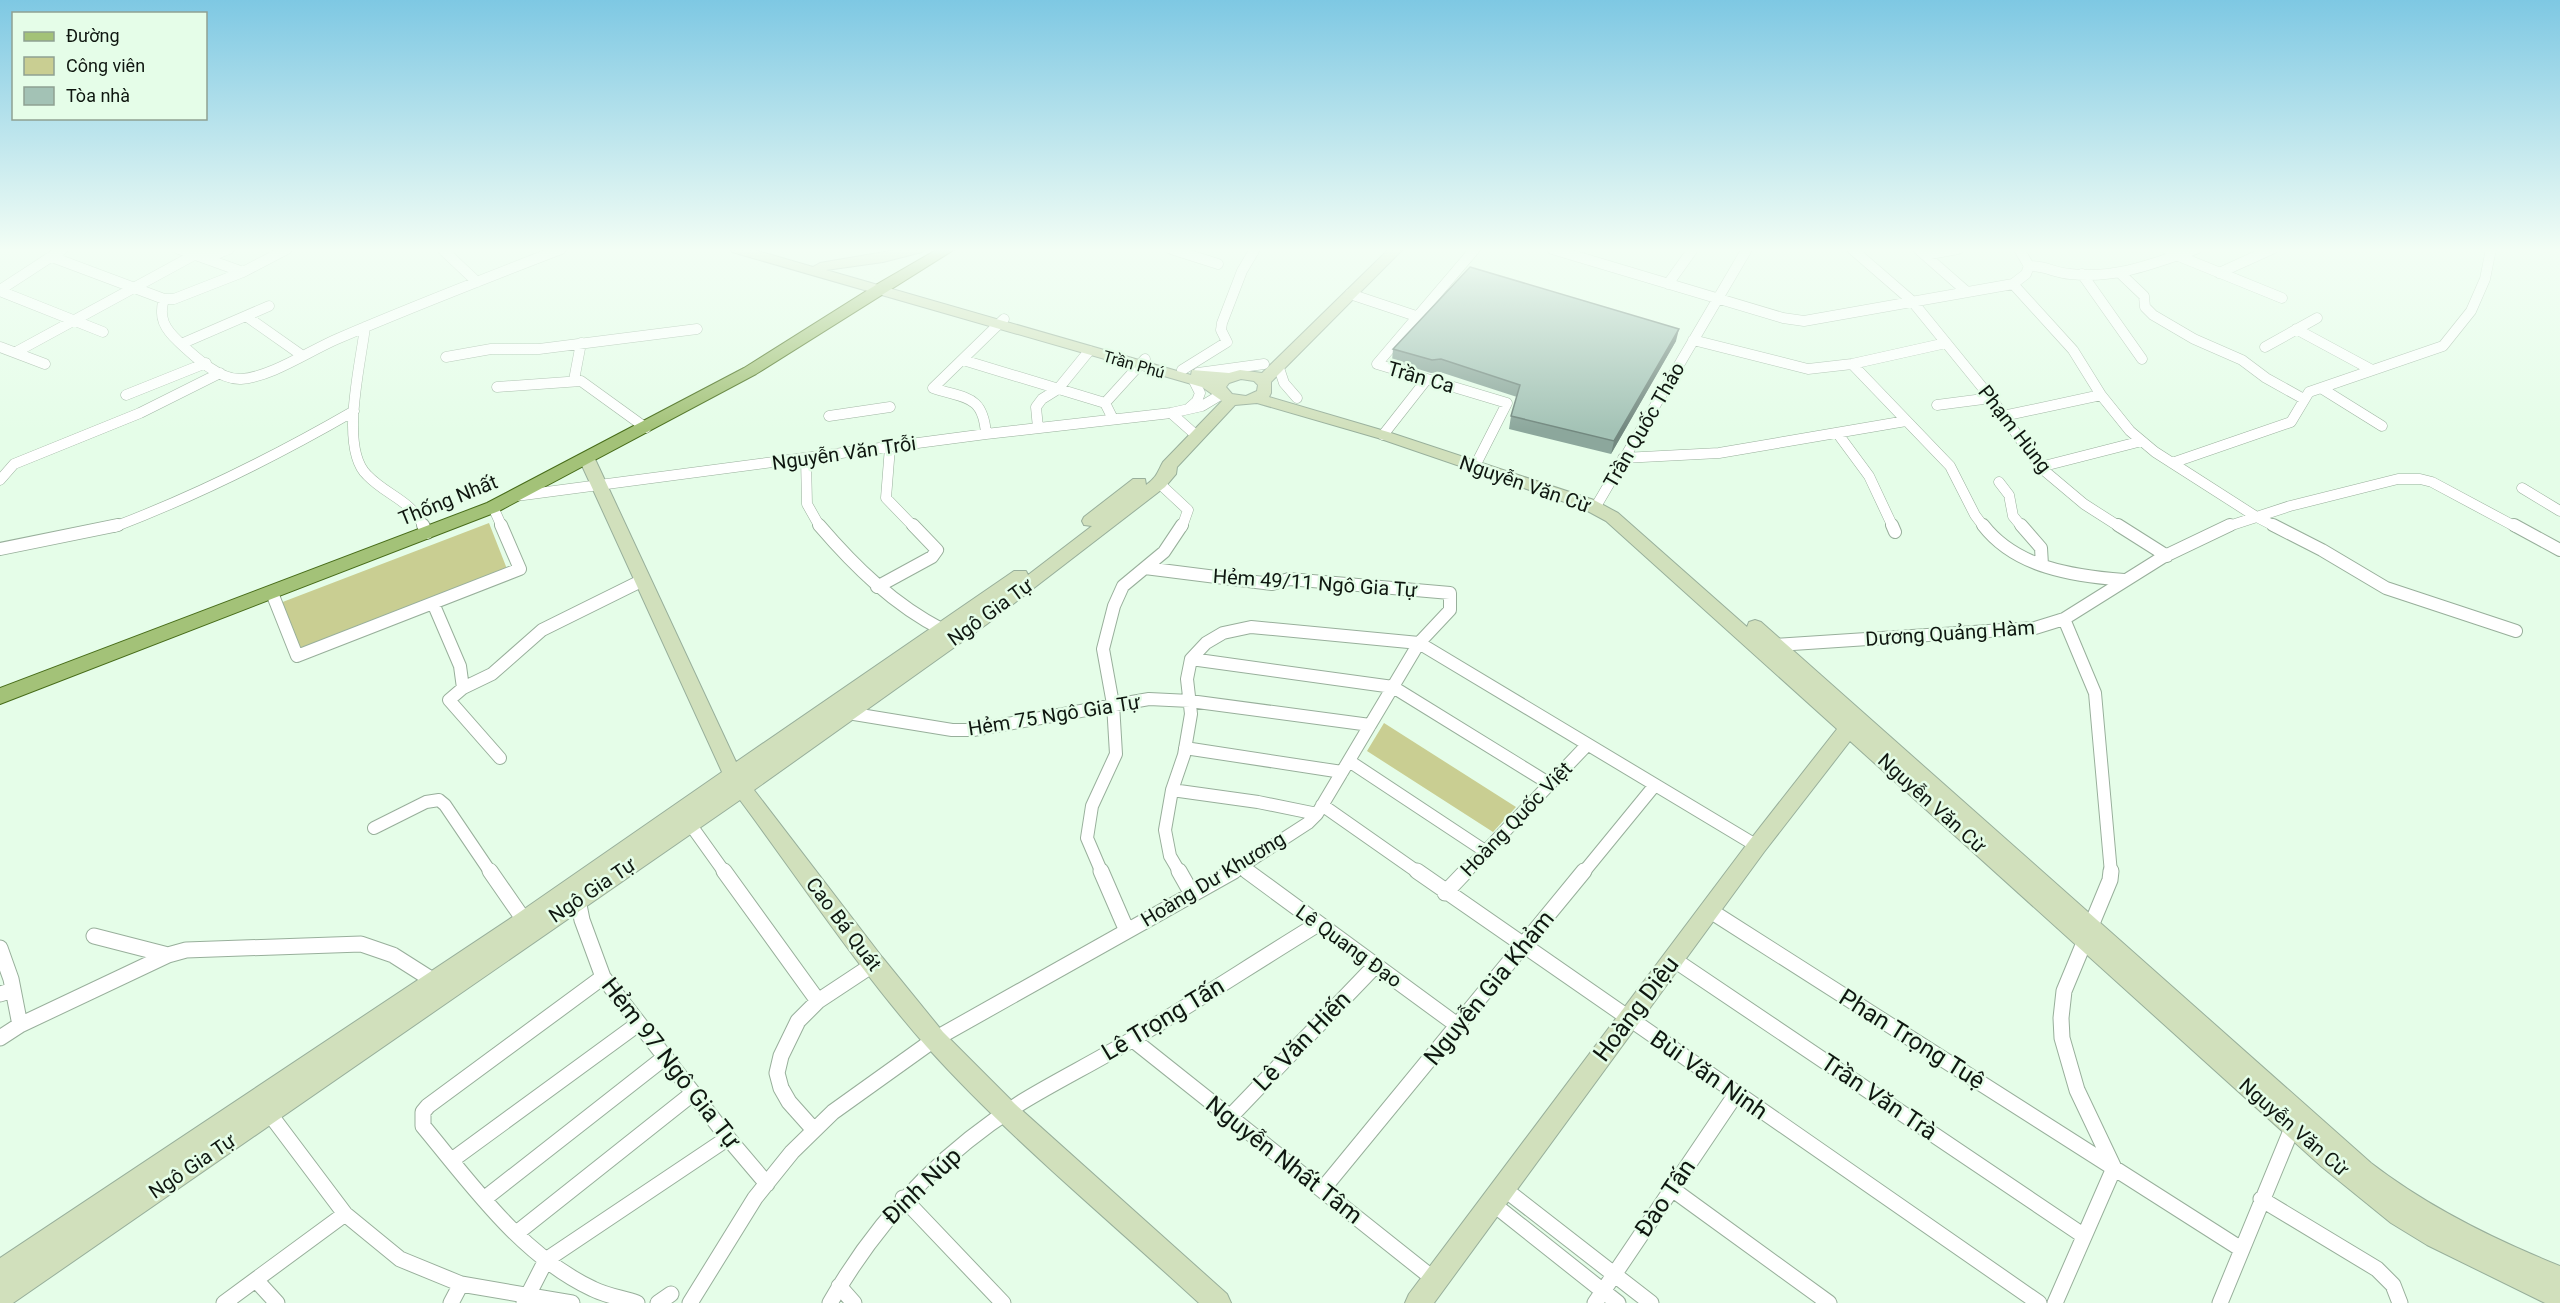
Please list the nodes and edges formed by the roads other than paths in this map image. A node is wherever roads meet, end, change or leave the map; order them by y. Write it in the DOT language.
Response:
graph roads {
  1 [pos="46,310"];
  2 [pos="93,310"];
  3 [pos="161,310"];
  4 [pos="260,310"];
  5 [pos="408,310"];
  6 [pos="847,310"];
  7 [pos="958,310"];
  8 [pos="1229,310"];
  9 [pos="1327,310"];
  10 [pos="1398,310"];
  11 [pos="1421,310"];
  12 [pos="1710,310"];
  13 [pos="1756,310"];
  14 [pos="1864,310"];
  15 [pos="1919,310"];
  16 [pos="2036,310"];
  17 [pos="2107,310"];
  18 [pos="2148,310"];
  19 [pos="2472,310"];
  20 [pos="246,316"];
  21 [pos="1416,316"];
  22 [pos="2317,318"];
  23 [pos="73,321"];
  24 [pos="1001,322"];
  25 [pos="365,327"];
  26 [pos="698,329"];
  27 [pos="2296,329"];
  28 [pos="103,332"];
  29 [pos="1693,340"];
  30 [pos="581,343"];
  31 [pos="181,344"];
  32 [pos="1946,344"];
  33 [pos="0,347"];
  34 [pos="2265,347"];
  35 [pos="1089,351"];
  36 [pos="16,352"];
  37 [pos="300,354"];
  38 [pos="446,357"];
  39 [pos="2142,359"];
  40 [pos="963,360"];
  41 [pos="1142,362"];
  42 [pos="206,363"];
  43 [pos="45,364"];
  44 [pos="1852,364"];
  45 [pos="1182,370"];
  46 [pos="2372,370"];
  47 [pos="220,373"];
  48 [pos="1196,377"];
  49 [pos="1227,377"];
  50 [pos="1264,379"];
  51 [pos="1427,379"];
  52 [pos="574,380"];
  53 [pos="497,387"];
  54 [pos="2321,388"];
  55 [pos="1058,389"];
  56 [pos="126,394"];
  57 [pos="1225,395"];
  58 [pos="2101,395"];
  59 [pos="1991,398"];
  60 [pos="2302,398"];
  61 [pos="1105,403"];
  62 [pos="1937,405"];
  63 [pos="890,407"];
  64 [pos="354,411"];
  65 [pos="1186,411"];
  66 [pos="1171,413"];
  67 [pos="829,416"];
  68 [pos="2003,416"];
  69 [pos="1113,419"];
  70 [pos="1906,421"];
  71 [pos="2382,426"];
  72 [pos="646,428"];
  73 [pos="1038,428"];
  74 [pos="1386,431"];
  75 [pos="986,434"];
  76 [pos="1838,434"];
  77 [pos="1197,436"];
  78 [pos="2142,441"];
  79 [pos="890,447"];
  80 [pos="1623,458"];
  81 [pos="587,459"];
  82 [pos="806,459"];
  83 [pos="1477,461"];
  84 [pos="2172,463"];
  85 [pos="2040,467"];
  86 [pos="1164,475"];
  87 [pos="0,480"];
  88 [pos="1999,482"];
  89 [pos="600,487"];
  90 [pos="2522,488"];
  91 [pos="516,496"];
  92 [pos="1599,503"];
  93 [pos="493,507"];
  94 [pos="2560,512"];
  95 [pos="2255,516"];
  96 [pos="1895,532"];
  97 [pos="427,533"];
  98 [pos="0,549"];
  99 [pos="2560,550"];
  100 [pos="2167,556"];
  101 [pos="2042,565"];
  102 [pos="1144,567"];
  103 [pos="643,580"];
  104 [pos="2124,580"];
  105 [pos="877,587"];
  106 [pos="1450,592"];
  107 [pos="272,593"];
  108 [pos="433,603"];
  109 [pos="2064,619"];
  110 [pos="2516,631"];
  111 [pos="949,634"];
  112 [pos="1419,643"];
  113 [pos="1770,648"];
  114 [pos="1191,659"];
  115 [pos="1393,687"];
  116 [pos="463,688"];
  117 [pos="0,696"];
  118 [pos="1190,702"];
  119 [pos="1113,704"];
  120 [pos="839,711"];
  121 [pos="1853,723"];
  122 [pos="1370,725"];
  123 [pos="1587,745"];
  124 [pos="1185,748"];
  125 [pos="500,758"];
  126 [pos="1345,766"];
  127 [pos="738,782"];
  128 [pos="1550,784"];
  129 [pos="1655,785"];
  130 [pos="1172,790"];
  131 [pos="1319,810"];
  132 [pos="690,824"];
  133 [pos="374,828"];
  134 [pos="1757,846"];
  135 [pos="1485,851"];
  136 [pos="1241,867"];
  137 [pos="577,892"];
  138 [pos="1445,893"];
  139 [pos="1192,894"];
  140 [pos="1709,910"];
  141 [pos="524,920"];
  142 [pos="1318,924"];
  143 [pos="1127,931"];
  144 [pos="2088,935"];
  145 [pos="94,936"];
  146 [pos="1523,946"];
  147 [pos="0,948"];
  148 [pos="168,955"];
  149 [pos="1673,959"];
  150 [pos="874,964"];
  151 [pos="1375,966"];
  152 [pos="603,977"];
  153 [pos="439,987"];
  154 [pos="6,992"];
  155 [pos="818,1001"];
  156 [pos="1628,1019"];
  157 [pos="638,1024"];
  158 [pos="20,1025"];
  159 [pos="1458,1025"];
  160 [pos="0,1038"];
  161 [pos="935,1039"];
  162 [pos="1132,1039"];
  163 [pos="664,1058"];
  164 [pos="692,1094"];
  165 [pos="1736,1094"];
  166 [pos="264,1107"];
  167 [pos="1007,1112"];
  168 [pos="1230,1117"];
  169 [pos="2295,1121"];
  170 [pos="814,1130"];
  171 [pos="728,1138"];
  172 [pos="452,1160"];
  173 [pos="2114,1168"];
  174 [pos="767,1184"];
  175 [pos="1672,1189"];
  176 [pos="1322,1190"];
  177 [pos="1498,1196"];
  178 [pos="903,1198"];
  179 [pos="484,1199"];
  180 [pos="2261,1199"];
  181 [pos="345,1214"];
  182 [pos="518,1232"];
  183 [pos="2084,1236"];
  184 [pos="2241,1249"];
  185 [pos="546,1260"];
  186 [pos="26,1268"];
  187 [pos="0,1274"];
  188 [pos="1614,1274"];
  189 [pos="2560,1278"];
  190 [pos="256,1280"];
  191 [pos="1435,1280"];
  192 [pos="460,1284"];
  193 [pos="839,1286"];
  194 [pos="0,1297"];
  195 [pos="1599,1297"];
  196 [pos="2560,1297"];
  197 [pos="526,1299"];
  198 [pos="224,1303"];
  199 [pos="277,1303"];
  200 [pos="451,1303"];
  201 [pos="572,1303"];
  202 [pos="637,1303"];
  203 [pos="690,1303"];
  204 [pos="830,1303"];
  205 [pos="854,1303"];
  206 [pos="1003,1303"];
  207 [pos="1218,1303"];
  208 [pos="1418,1303"];
  209 [pos="1618,1303"];
  210 [pos="1652,1303"];
  211 [pos="1828,1303"];
  212 [pos="2039,1303"];
  213 [pos="2055,1303"];
  214 [pos="2220,1303"];
  215 [pos="2400,1303"];
  1 -- 23 [label="street"];
  2 -- 23 [label="street"];
  3 -- 31 [label="street"];
  4 -- 20 [label="street"];
  5 -- 25 [label="street"];
  6 -- 72 [label="main road, Thống Nhất"];
  7 -- 24 [label="main road, Trần Phú"];
  8 -- 45 [label="street"];
  9 -- 50 [label="main road"];
  10 -- 21 [label="street"];
  11 -- 21 [label="street, Trần Ca"];
  12 -- 29 [label="street, Trần Quốc Thảo"];
  13 -- 14 [label="street"];
  15 -- 32 [label="street, Phạm Hùng"];
  16 -- 58 [label="street"];
  17 -- 39 [label="street"];
  18 -- 60 [label="street"];
  19 -- 46 [label="street"];
  20 -- 31 [label="street"];
  20 -- 37 [label="street"];
  21 -- 51 [label="street, Trần Ca"];
  22 -- 27 [label="street"];
  23 -- 28 [label="street"];
  23 -- 36 [label="street"];
  24 -- 35 [label="main road, Trần Phú"];
  24 -- 40 [label="street"];
  24 -- 41 [label="main road, Trần Phú"];
  25 -- 37 [label="street"];
  25 -- 64 [label="street"];
  26 -- 30 [label="street"];
  27 -- 34 [label="street"];
  27 -- 46 [label="street"];
  29 -- 44 [label="street"];
  29 -- 80 [label="street, Trần Quốc Thảo"];
  30 -- 38 [label="street"];
  30 -- 52 [label="street"];
  31 -- 42 [label="street"];
  32 -- 44 [label="street"];
  32 -- 59 [label="street, Phạm Hùng"];
  33 -- 36 [label="street"];
  35 -- 41 [label="main road, Trần Phú"];
  35 -- 55 [label="street"];
  36 -- 43 [label="street"];
  37 -- 47 [label="street"];
  40 -- 55 [label="street"];
  40 -- 75 [label="street"];
  41 -- 45 [label="main road, Trần Phú"];
  41 -- 48 [label="main road, Trần Phú"];
  41 -- 61 [label="street"];
  42 -- 47 [label="street"];
  42 -- 56 [label="street"];
  44 -- 70 [label="street"];
  45 -- 48 [label="main road, Trần Phú"];
  46 -- 54 [label="street"];
  47 -- 87 [label="street"];
  48 -- 49 [label="main road, Trần Phú"];
  48 -- 50 [label="street"];
  48 -- 57 [label="main road, Trần Phú"];
  48 -- 65 [label="street"];
  49 -- 50 [label="main road, Trần Phú"];
  49 -- 57 [label="main road, Ngô Gia Tự"];
  50 -- 57 [label="main road"];
  50 -- 74 [label="main road, Nguyễn Văn Cừ"];
  50 -- 74 [label="main road, Nguyễn Văn Cừ"];
  51 -- 74 [label="street"];
  51 -- 83 [label="street, Trần Ca"];
  52 -- 53 [label="street"];
  52 -- 72 [label="street"];
  54 -- 60 [label="street"];
  54 -- 71 [label="street"];
  55 -- 61 [label="street"];
  55 -- 73 [label="street"];
  57 -- 65 [label="street, Nguyễn Văn Trỗi"];
  57 -- 77 [label="main road, Ngô Gia Tự"];
  58 -- 68 [label="street"];
  58 -- 78 [label="street"];
  59 -- 62 [label="street"];
  59 -- 68 [label="street, Phạm Hùng"];
  60 -- 84 [label="street"];
  61 -- 69 [label="street"];
  63 -- 67 [label="street"];
  64 -- 97 [label="street"];
  64 -- 98 [label="street"];
  65 -- 66 [label="street, Nguyễn Văn Trỗi"];
  66 -- 69 [label="street, Nguyễn Văn Trỗi"];
  66 -- 77 [label="street"];
  68 -- 85 [label="street, Phạm Hùng"];
  69 -- 73 [label="street, Nguyễn Văn Trỗi"];
  70 -- 76 [label="street"];
  70 -- 101 [label="street"];
  72 -- 81 [label="main road, Thống Nhất"];
  73 -- 75 [label="street, Nguyễn Văn Trỗi"];
  74 -- 83 [label="main road, Nguyễn Văn Cừ"];
  75 -- 79 [label="street, Nguyễn Văn Trỗi"];
  76 -- 80 [label="street"];
  76 -- 96 [label="street"];
  77 -- 86 [label="main road, Ngô Gia Tự"];
  78 -- 84 [label="street"];
  78 -- 85 [label="street"];
  79 -- 82 [label="street, Nguyễn Văn Trỗi"];
  79 -- 105 [label="street"];
  80 -- 92 [label="street, Trần Quốc Thảo"];
  81 -- 89 [label="main road, Cao Bá Quát"];
  81 -- 91 [label="main road, Thống Nhất"];
  82 -- 89 [label="street, Nguyễn Văn Trỗi"];
  82 -- 105 [label="street"];
  83 -- 92 [label="main road, Nguyễn Văn Cừ"];
  84 -- 95 [label="street"];
  85 -- 100 [label="street, Phạm Hùng"];
  86 -- 102 [label="street"];
  86 -- 111 [label="main road, Ngô Gia Tự"];
  88 -- 101 [label="street"];
  89 -- 91 [label="street, Nguyễn Văn Trỗi"];
  89 -- 103 [label="main road, Cao Bá Quát"];
  90 -- 94 [label="street"];
  91 -- 93 [label="main road, Thống Nhất"];
  92 -- 113 [label="main road, Nguyễn Văn Cừ"];
  93 -- 97 [label="main road, Thống Nhất"];
  93 -- 108 [label="street"];
  95 -- 99 [label="street, Dương Quảng Hàm"];
  95 -- 100 [label="street, Dương Quảng Hàm"];
  95 -- 110 [label="street"];
  97 -- 107 [label="main road, Thống Nhất"];
  100 -- 104 [label="street, Dương Quảng Hàm"];
  101 -- 104 [label="street"];
  102 -- 106 [label="street, Hẻm 49/11 Ngô Gia Tự"];
  102 -- 119 [label="street"];
  103 -- 116 [label="street"];
  103 -- 127 [label="main road, Cao Bá Quát"];
  104 -- 109 [label="street, Dương Quảng Hàm"];
  105 -- 111 [label="street"];
  106 -- 112 [label="street, Hoàng Dư Khương"];
  107 -- 108 [label="street"];
  107 -- 117 [label="main road, Thống Nhất"];
  108 -- 116 [label="street"];
  109 -- 113 [label="street, Dương Quảng Hàm"];
  109 -- 144 [label="street"];
  111 -- 120 [label="main road, Ngô Gia Tự"];
  112 -- 114 [label="street"];
  112 -- 115 [label="street, Hoàng Dư Khương"];
  112 -- 123 [label="street"];
  113 -- 121 [label="main road, Nguyễn Văn Cừ"];
  114 -- 115 [label="street"];
  114 -- 118 [label="street"];
  115 -- 122 [label="street, Hoàng Dư Khương"];
  115 -- 128 [label="street"];
  116 -- 125 [label="street"];
  118 -- 119 [label="street, Hẻm 75 Ngô Gia Tự"];
  118 -- 122 [label="street, Hẻm 75 Ngô Gia Tự"];
  118 -- 124 [label="street"];
  119 -- 120 [label="street, Hẻm 75 Ngô Gia Tự"];
  119 -- 143 [label="street"];
  120 -- 127 [label="main road, Ngô Gia Tự"];
  121 -- 134 [label="main road, Hoàng Diệu"];
  121 -- 144 [label="main road, Nguyễn Văn Cừ"];
  122 -- 126 [label="street, Hoàng Dư Khương"];
  123 -- 128 [label="street, Hoàng Quốc Việt"];
  123 -- 129 [label="street"];
  124 -- 126 [label="street"];
  124 -- 130 [label="street"];
  126 -- 131 [label="street, Hoàng Dư Khương"];
  126 -- 135 [label="street"];
  127 -- 132 [label="main road, Ngô Gia Tự"];
  127 -- 137 [label="main road, Ngô Gia Tự"];
  127 -- 150 [label="main road, Cao Bá Quát"];
  128 -- 135 [label="street, Hoàng Quốc Việt"];
  129 -- 134 [label="street"];
  129 -- 146 [label="street, Nguyễn Gia Khảm"];
  130 -- 131 [label="street"];
  130 -- 139 [label="street"];
  131 -- 136 [label="street, Hoàng Dư Khương"];
  131 -- 138 [label="street, Bùi Văn Ninh"];
  132 -- 137 [label="main road, Ngô Gia Tự"];
  132 -- 155 [label="street"];
  133 -- 141 [label="street"];
  134 -- 140 [label="main road, Hoàng Diệu"];
  135 -- 138 [label="street, Hoàng Quốc Việt"];
  136 -- 139 [label="street, Hoàng Dư Khương"];
  136 -- 142 [label="street, Lê Quang Đạo"];
  137 -- 141 [label="main road, Ngô Gia Tự"];
  137 -- 152 [label="street, Hẻm 97 Ngô Gia Tự"];
  137 -- 153 [label="main road, Ngô Gia Tự"];
  138 -- 146 [label="street, Bùi Văn Ninh"];
  139 -- 143 [label="street, Hoàng Dư Khương"];
  140 -- 149 [label="main road, Hoàng Diệu"];
  140 -- 173 [label="street, Phan Trọng Tuệ"];
  141 -- 153 [label="main road, Ngô Gia Tự"];
  142 -- 151 [label="street, Lê Quang Đạo"];
  142 -- 162 [label="street, Lê Trọng Tấn"];
  143 -- 161 [label="street, Hoàng Dư Khương"];
  144 -- 169 [label="main road, Nguyễn Văn Cừ"];
  144 -- 173 [label="street"];
  145 -- 148 [label="street"];
  146 -- 156 [label="street, Bùi Văn Ninh"];
  146 -- 159 [label="street, Nguyễn Gia Khảm"];
  147 -- 154 [label="street"];
  148 -- 153 [label="street"];
  148 -- 158 [label="street"];
  149 -- 156 [label="main road, Hoàng Diệu"];
  149 -- 183 [label="street, Trần Văn Trà"];
  150 -- 155 [label="street"];
  150 -- 161 [label="main road, Cao Bá Quát"];
  151 -- 159 [label="street, Lê Quang Đạo"];
  151 -- 168 [label="street, Lê Văn Hiến"];
  152 -- 157 [label="street, Hẻm 97 Ngô Gia Tự"];
  152 -- 172 [label="street"];
  153 -- 166 [label="main road, Ngô Gia Tự"];
  154 -- 158 [label="street"];
  155 -- 170 [label="street"];
  156 -- 165 [label="street, Bùi Văn Ninh"];
  156 -- 177 [label="main road, Hoàng Diệu"];
  157 -- 163 [label="street, Hẻm 97 Ngô Gia Tự"];
  157 -- 172 [label="street"];
  158 -- 160 [label="street"];
  159 -- 176 [label="street, Nguyễn Gia Khảm"];
  161 -- 167 [label="main road, Cao Bá Quát"];
  161 -- 170 [label="street, Hoàng Dư Khương"];
  162 -- 167 [label="street, Lê Trọng Tấn"];
  162 -- 168 [label="street, Nguyễn Nhất Tâm"];
  163 -- 164 [label="street, Hẻm 97 Ngô Gia Tự"];
  163 -- 179 [label="street"];
  164 -- 171 [label="street, Hẻm 97 Ngô Gia Tự"];
  164 -- 182 [label="street"];
  165 -- 175 [label="street, Đào Tấn"];
  165 -- 212 [label="street, Bùi Văn Ninh"];
  166 -- 181 [label="street"];
  166 -- 186 [label="main road, Ngô Gia Tự"];
  167 -- 178 [label="street, Đinh Núp"];
  167 -- 207 [label="main road, Cao Bá Quát"];
  168 -- 176 [label="street, Nguyễn Nhất Tâm"];
  169 -- 180 [label="street"];
  169 -- 189 [label="main road, Nguyễn Văn Cừ"];
  169 -- 196 [label="main road, Nguyễn Văn Cừ"];
  170 -- 174 [label="street, Hoàng Dư Khương"];
  171 -- 174 [label="street, Hẻm 97 Ngô Gia Tự"];
  171 -- 185 [label="street"];
  172 -- 179 [label="street"];
  173 -- 183 [label="street"];
  173 -- 184 [label="street, Phan Trọng Tuệ"];
  174 -- 203 [label="street, Hoàng Dư Khương"];
  175 -- 188 [label="street, Đào Tấn"];
  175 -- 211 [label="street"];
  176 -- 191 [label="street, Nguyễn Nhất Tâm"];
  177 -- 188 [label="street"];
  177 -- 191 [label="main road, Hoàng Diệu"];
  177 -- 195 [label="street"];
  178 -- 193 [label="street, Đinh Núp"];
  178 -- 206 [label="street"];
  179 -- 182 [label="street"];
  180 -- 184 [label="street"];
  180 -- 215 [label="street"];
  181 -- 190 [label="street"];
  181 -- 192 [label="street"];
  182 -- 185 [label="street"];
  183 -- 213 [label="street"];
  184 -- 214 [label="street"];
  185 -- 197 [label="street"];
  185 -- 202 [label="street"];
  186 -- 187 [label="main road, Ngô Gia Tự"];
  186 -- 194 [label="main road, Ngô Gia Tự"];
  188 -- 195 [label="street, Đào Tấn"];
  188 -- 210 [label="street"];
  190 -- 198 [label="street"];
  190 -- 199 [label="street"];
  191 -- 208 [label="main road, Hoàng Diệu"];
  192 -- 197 [label="street"];
  192 -- 200 [label="street"];
  193 -- 204 [label="street, Đinh Núp"];
  193 -- 205 [label="street"];
  195 -- 209 [label="street"];
  197 -- 201 [label="street"];
}
